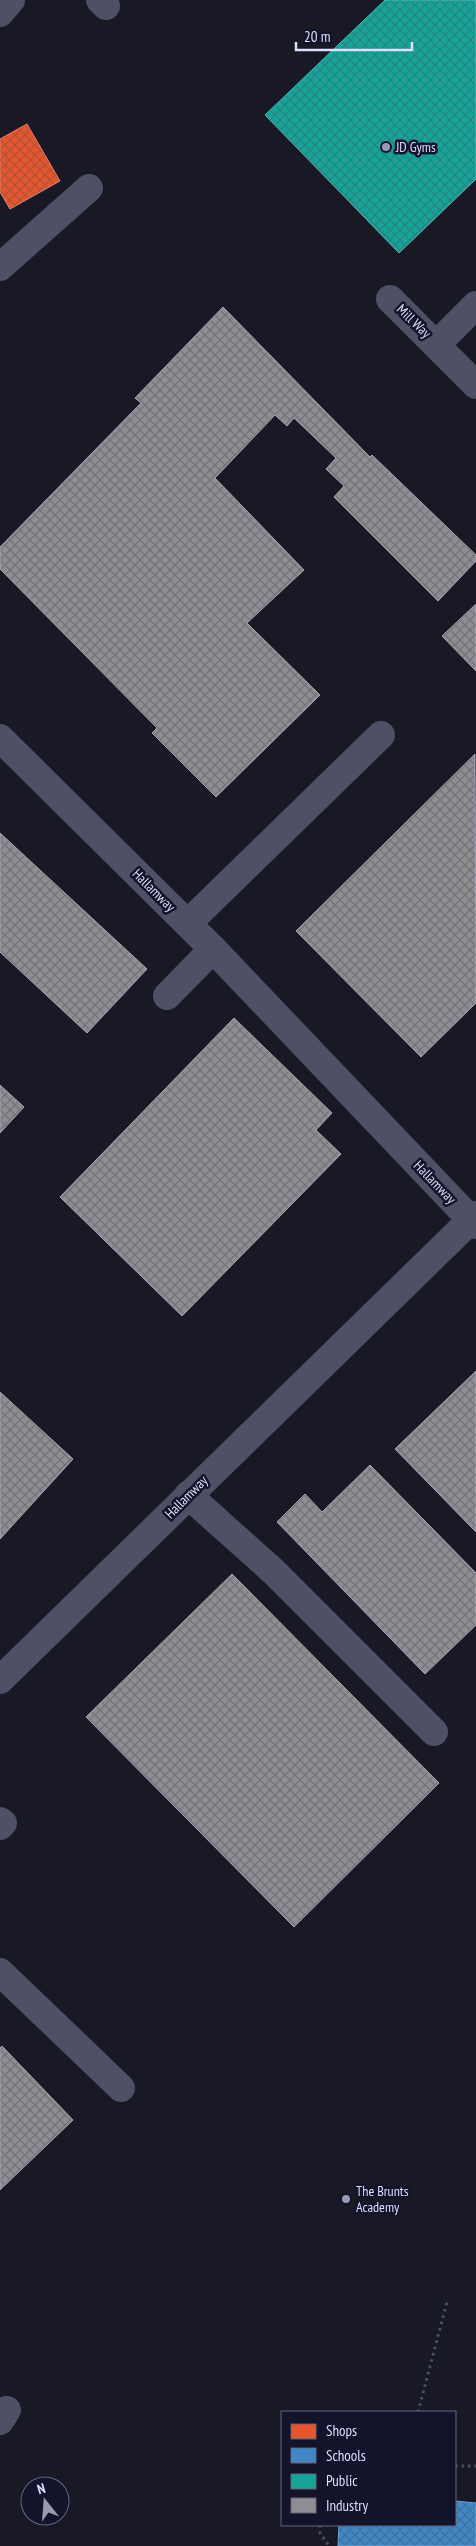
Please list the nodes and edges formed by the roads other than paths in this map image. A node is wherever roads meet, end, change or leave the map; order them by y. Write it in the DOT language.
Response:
graph roads {
  1 [pos="12,0"];
  2 [pos="0,13"];
  3 [pos="90,188"];
  4 [pos="0,267"];
  5 [pos="390,299"];
  6 [pos="476,304"];
  7 [pos="438,344"];
  8 [pos="476,385"];
  9 [pos="381,735"];
  10 [pos="0,738"];
  11 [pos="188,924"];
  12 [pos="213,949"];
  13 [pos="167,996"];
  14 [pos="474,1220"];
  15 [pos="188,1495"];
  16 [pos="0,1680"];
  17 [pos="434,1732"];
  18 [pos="0,1821"];
  19 [pos="0,1826"];
  20 [pos="0,1972"];
  21 [pos="121,2088"];
  1 -- 2 [label="street"];
  3 -- 4 [label="street"];
  5 -- 7 [label="street, Mill Way"];
  6 -- 7 [label="street, Mill Way"];
  7 -- 8 [label="street, Mill Way"];
  9 -- 11 [label="street"];
  10 -- 11 [label="street, Hallamway"];
  11 -- 12 [label="street, Hallamway"];
  12 -- 13 [label="street"];
  12 -- 14 [label="street, Hallamway"];
  14 -- 15 [label="street, Hallamway"];
  15 -- 16 [label="street, Hallamway"];
  15 -- 17 [label="street"];
  18 -- 19 [label="street"];
  20 -- 21 [label="street"];
}
